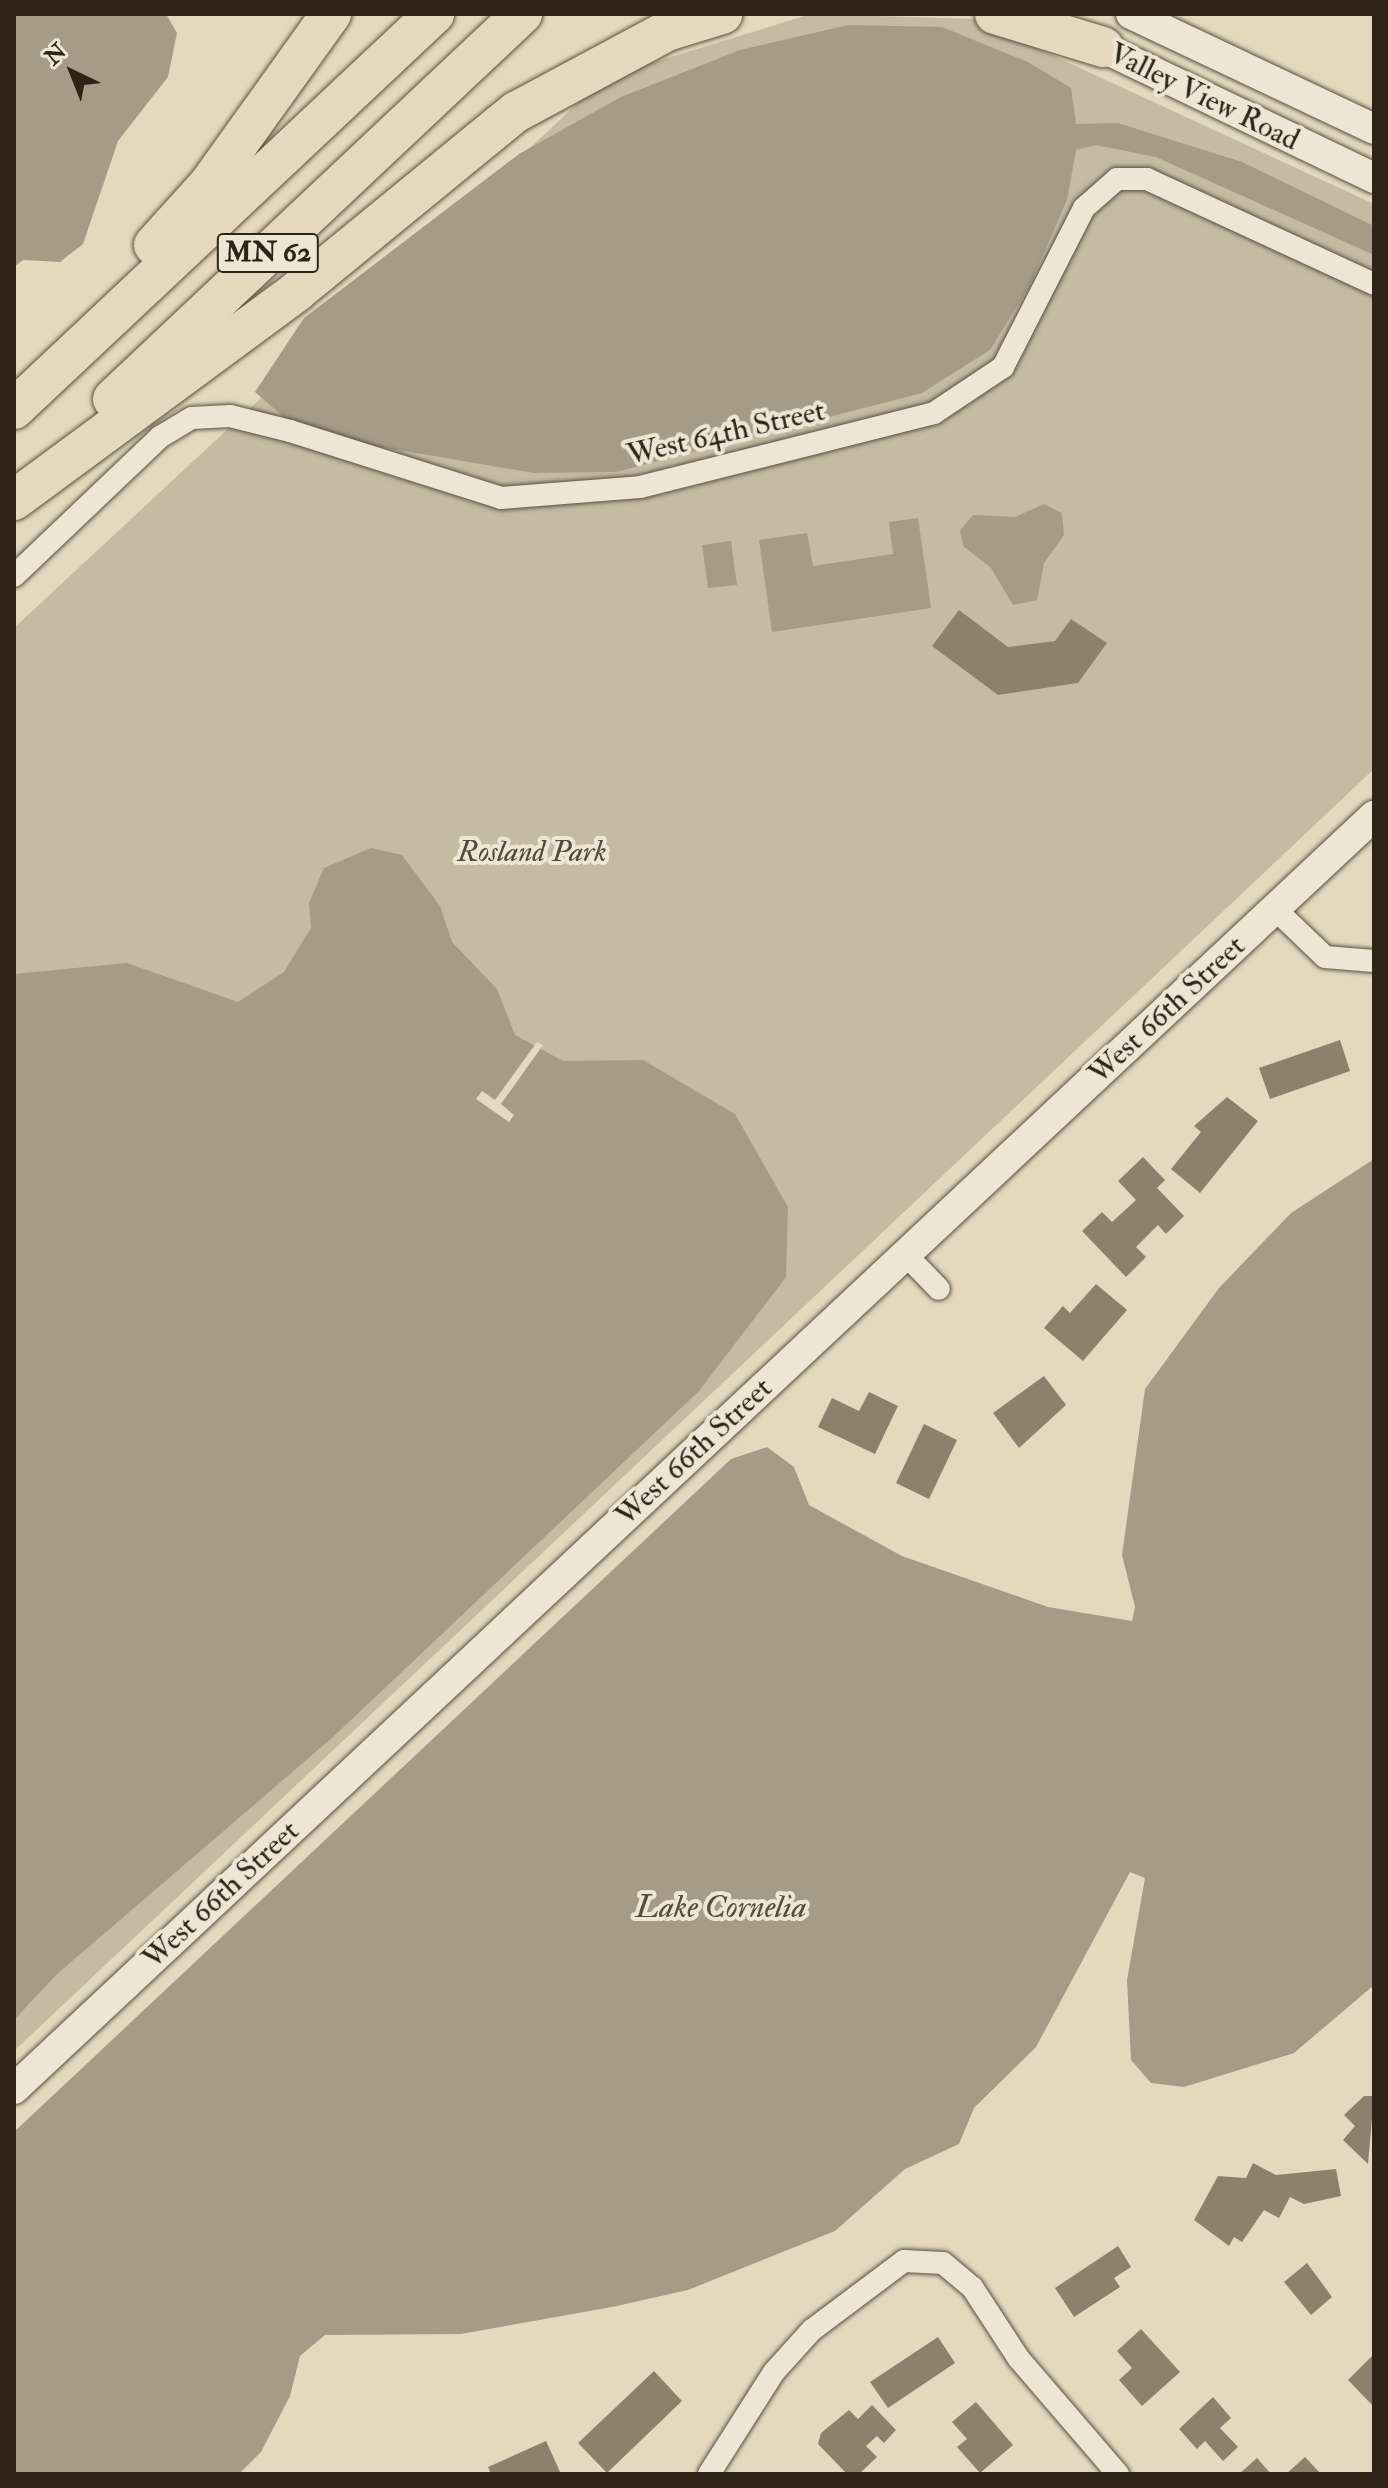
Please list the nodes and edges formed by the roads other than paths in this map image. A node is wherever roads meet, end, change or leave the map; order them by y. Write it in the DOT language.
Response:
graph roads {
  1 [pos="331,14"];
  2 [pos="434,14"];
  3 [pos="522,14"];
  4 [pos="722,14"];
  5 [pos="995,14"];
  6 [pos="1034,14"];
  7 [pos="1131,14"];
  8 [pos="1103,47"];
  9 [pos="1374,129"];
  10 [pos="1374,178"];
  11 [pos="1374,284"];
  12 [pos="14,397"];
  13 [pos="14,409"];
  14 [pos="14,491"];
  15 [pos="14,500"];
  16 [pos="14,576"];
  17 [pos="1374,816"];
  18 [pos="1275,909"];
  19 [pos="1374,961"];
  20 [pos="906,1255"];
  21 [pos="939,1289"];
  22 [pos="14,2089"];
  23 [pos="709,2474"];
  24 [pos="1118,2474"];
  1 -- 12 [label="highway"];
  2 -- 13 [label="highway, MN 62"];
  3 -- 14 [label="highway, MN 62"];
  4 -- 15 [label="highway"];
  5 -- 8 [label="highway"];
  6 -- 8 [label="street, Valley View Road"];
  7 -- 9 [label="street, Valley View Road"];
  8 -- 10 [label="street, Valley View Road"];
  11 -- 16 [label="street, West 64th Street"];
  17 -- 18 [label="street, West 66th Street"];
  18 -- 19 [label="street"];
  18 -- 20 [label="street, West 66th Street"];
  20 -- 21 [label="street"];
  20 -- 22 [label="street, West 66th Street"];
  23 -- 24 [label="street"];
}
